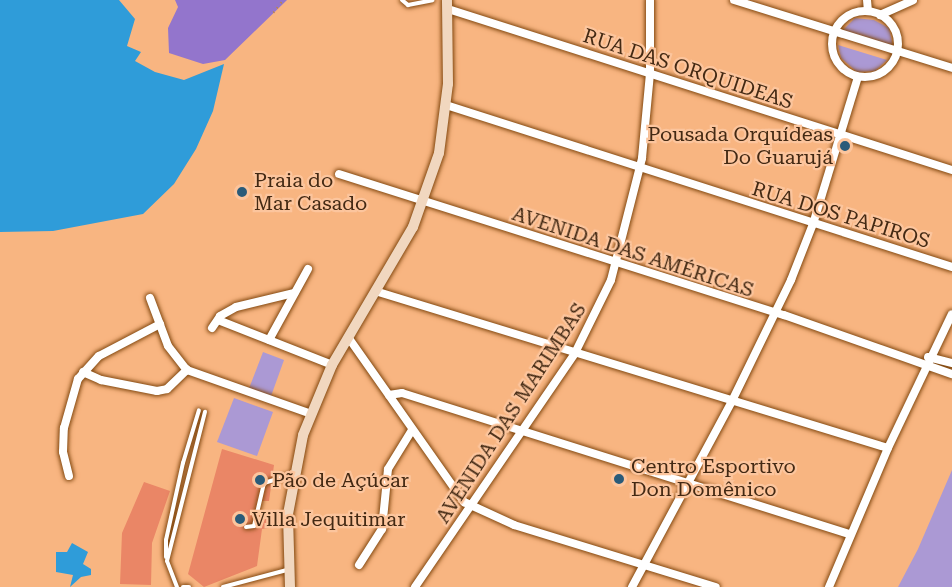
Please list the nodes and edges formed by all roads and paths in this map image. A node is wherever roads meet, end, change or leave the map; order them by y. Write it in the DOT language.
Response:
graph roads {
  1 [pos="283,0"];
  2 [pos="402,0"];
  3 [pos="433,0"];
  4 [pos="650,0"];
  5 [pos="734,0"];
  6 [pos="867,0"];
  7 [pos="913,0"];
  8 [pos="447,5"];
  9 [pos="868,11"];
  10 [pos="273,12"];
  11 [pos="880,15"];
  12 [pos="834,33"];
  13 [pos="898,52"];
  14 [pos="951,68"];
  15 [pos="650,74"];
  16 [pos="858,77"];
  17 [pos="446,105"];
  18 [pos="840,136"];
  19 [pos="641,168"];
  20 [pos="952,170"];
  21 [pos="339,174"];
  22 [pos="424,201"];
  23 [pos="813,224"];
  24 [pos="617,265"];
  25 [pos="952,267"];
  26 [pos="308,269"];
  27 [pos="375,291"];
  28 [pos="294,293"];
  29 [pos="150,298"];
  30 [pos="775,314"];
  31 [pos="952,314"];
  32 [pos="218,320"];
  33 [pos="160,324"];
  34 [pos="212,327"];
  35 [pos="348,337"];
  36 [pos="269,340"];
  37 [pos="574,352"];
  38 [pos="929,360"];
  39 [pos="952,363"];
  40 [pos="332,365"];
  41 [pos="187,370"];
  42 [pos="83,372"];
  43 [pos="952,374"];
  44 [pos="388,395"];
  45 [pos="732,401"];
  46 [pos="199,410"];
  47 [pos="205,412"];
  48 [pos="311,414"];
  49 [pos="521,429"];
  50 [pos="412,430"];
  51 [pos="888,447"];
  52 [pos="294,474"];
  53 [pos="69,476"];
  54 [pos="689,483"];
  55 [pos="471,506"];
  56 [pos="246,527"];
  57 [pos="850,534"];
  58 [pos="167,561"];
  59 [pos="645,564"];
  60 [pos="359,565"];
  61 [pos="287,570"];
  62 [pos="177,587"];
  63 [pos="183,587"];
  64 [pos="189,587"];
  65 [pos="223,587"];
  66 [pos="290,587"];
  67 [pos="415,587"];
  68 [pos="632,587"];
  69 [pos="716,587"];
  70 [pos="829,587"];
  1 -- 10 [label="path"];
  2 -- 3 [label="lane"];
  4 -- 15 [label="street, AVENIDA DAS MARIMBAS"];
  5 -- 12 [label="street"];
  6 -- 9 [label="street"];
  7 -- 11 [label="street"];
  8 -- 15 [label="street, RUA DAS ORQUIDEAS"];
  8 -- 17 [label="main road"];
  9 -- 11 [label="street"];
  9 -- 12 [label="street"];
  11 -- 13 [label="street"];
  12 -- 13 [label="street"];
  12 -- 16 [label="street"];
  13 -- 14 [label="street"];
  13 -- 16 [label="street"];
  15 -- 18 [label="street, RUA DAS ORQUIDEAS"];
  15 -- 19 [label="street, AVENIDA DAS MARIMBAS"];
  16 -- 18 [label="street"];
  17 -- 19 [label="street, RUA DOS PAPIROS"];
  17 -- 22 [label="main road"];
  18 -- 20 [label="street, RUA DAS ORQUIDEAS"];
  18 -- 23 [label="street"];
  19 -- 23 [label="street, RUA DOS PAPIROS"];
  19 -- 24 [label="street, AVENIDA DAS MARIMBAS"];
  21 -- 22 [label="street, AVENIDA DAS AMÉRICAS"];
  22 -- 24 [label="street, AVENIDA DAS AMÉRICAS"];
  22 -- 27 [label="main road"];
  23 -- 25 [label="street, RUA DOS PAPIROS"];
  23 -- 30 [label="street"];
  24 -- 30 [label="street, AVENIDA DAS AMÉRICAS"];
  24 -- 37 [label="street, AVENIDA DAS MARIMBAS"];
  26 -- 28 [label="street"];
  27 -- 35 [label="main road"];
  27 -- 37 [label="street"];
  28 -- 32 [label="street"];
  28 -- 36 [label="street"];
  29 -- 33 [label="street"];
  30 -- 38 [label="street, AVENIDA DAS AMÉRICAS"];
  30 -- 45 [label="street"];
  31 -- 38 [label="street"];
  32 -- 34 [label="street"];
  32 -- 36 [label="street"];
  33 -- 41 [label="street"];
  33 -- 42 [label="street"];
  35 -- 40 [label="main road"];
  35 -- 44 [label="street"];
  36 -- 40 [label="street"];
  37 -- 45 [label="street"];
  37 -- 49 [label="street, AVENIDA DAS MARIMBAS"];
  38 -- 39 [label="street, AVENIDA DAS AMÉRICAS"];
  38 -- 43 [label="street"];
  38 -- 51 [label="street"];
  40 -- 48 [label="main road"];
  41 -- 42 [label="street"];
  41 -- 48 [label="street"];
  42 -- 53 [label="street"];
  44 -- 49 [label="street"];
  44 -- 50 [label="street"];
  45 -- 51 [label="street"];
  45 -- 54 [label="street"];
  46 -- 58 [label="lane"];
  47 -- 58 [label="lane"];
  48 -- 52 [label="main road"];
  49 -- 54 [label="street"];
  49 -- 55 [label="street, AVENIDA DAS MARIMBAS"];
  50 -- 55 [label="street"];
  50 -- 60 [label="street"];
  51 -- 57 [label="street"];
  52 -- 56 [label="lane"];
  52 -- 61 [label="main road"];
  54 -- 57 [label="street"];
  54 -- 59 [label="street"];
  55 -- 59 [label="street"];
  55 -- 67 [label="street, AVENIDA DAS MARIMBAS"];
  57 -- 70 [label="street"];
  58 -- 62 [label="lane"];
  59 -- 68 [label="street"];
  59 -- 69 [label="street"];
  61 -- 65 [label="lane"];
  61 -- 66 [label="main road"];
  63 -- 64 [label="lane"];
}
